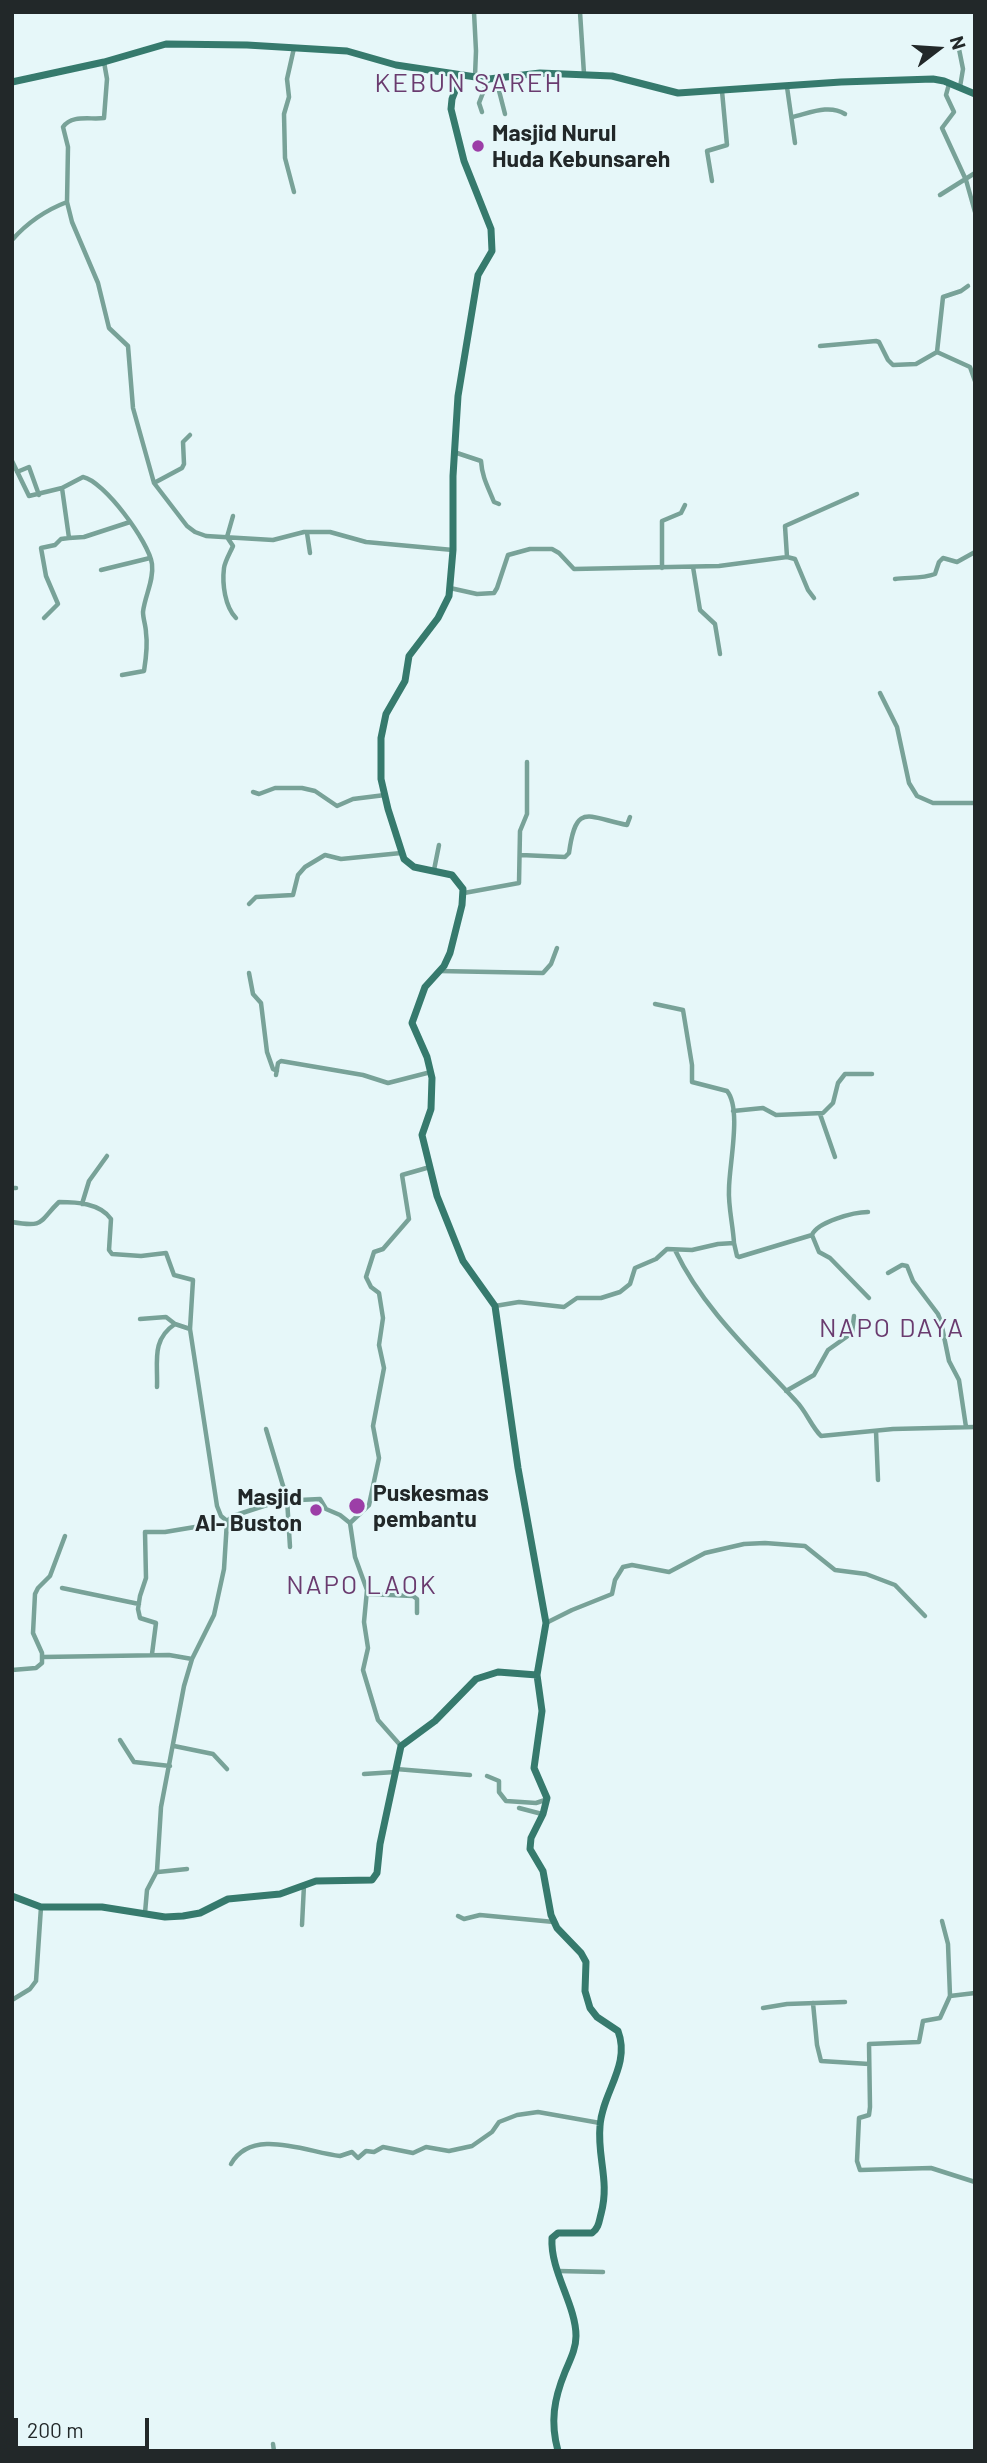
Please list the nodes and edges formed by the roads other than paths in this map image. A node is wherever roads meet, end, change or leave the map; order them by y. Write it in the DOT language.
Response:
graph roads {
  1 [pos="580,12"];
  2 [pos="476,13"];
  3 [pos="957,39"];
  4 [pos="294,48"];
  5 [pos="104,62"];
  6 [pos="461,75"];
  7 [pos="584,75"];
  8 [pos="475,77"];
  9 [pos="492,79"];
  10 [pos="12,82"];
  11 [pos="949,82"];
  12 [pos="787,87"];
  13 [pos="960,87"];
  14 [pos="722,90"];
  15 [pos="975,93"];
  16 [pos="482,112"];
  17 [pos="505,114"];
  18 [pos="845,114"];
  19 [pos="792,117"];
  20 [pos="795,143"];
  21 [pos="975,173"];
  22 [pos="966,180"];
  23 [pos="712,181"];
  24 [pos="295,192"];
  25 [pos="940,195"];
  26 [pos="66,202"];
  27 [pos="975,212"];
  28 [pos="12,240"];
  29 [pos="968,286"];
  30 [pos="820,346"];
  31 [pos="937,352"];
  32 [pos="975,382"];
  33 [pos="190,435"];
  34 [pos="454,452"];
  35 [pos="12,461"];
  36 [pos="17,472"];
  37 [pos="154,483"];
  38 [pos="62,488"];
  39 [pos="857,494"];
  40 [pos="39,495"];
  41 [pos="499,504"];
  42 [pos="685,505"];
  43 [pos="233,516"];
  44 [pos="130,522"];
  45 [pos="307,533"];
  46 [pos="227,537"];
  47 [pos="69,538"];
  48 [pos="453,550"];
  49 [pos="975,552"];
  50 [pos="310,553"];
  51 [pos="150,558"];
  52 [pos="787,558"];
  53 [pos="693,566"];
  54 [pos="662,568"];
  55 [pos="101,570"];
  56 [pos="895,579"];
  57 [pos="449,591"];
  58 [pos="814,598"];
  59 [pos="44,618"];
  60 [pos="236,618"];
  61 [pos="720,654"];
  62 [pos="122,675"];
  63 [pos="880,693"];
  64 [pos="527,762"];
  65 [pos="253,792"];
  66 [pos="386,794"];
  67 [pos="975,803"];
  68 [pos="630,817"];
  69 [pos="439,845"];
  70 [pos="401,853"];
  71 [pos="521,855"];
  72 [pos="434,870"];
  73 [pos="464,894"];
  74 [pos="248,904"];
  75 [pos="557,948"];
  76 [pos="438,971"];
  77 [pos="249,972"];
  78 [pos="655,1004"];
  79 [pos="431,1072"];
  80 [pos="872,1074"];
  81 [pos="733,1111"];
  82 [pos="820,1114"];
  83 [pos="107,1156"];
  84 [pos="835,1157"];
  85 [pos="430,1167"];
  86 [pos="82,1204"];
  87 [pos="868,1212"];
  88 [pos="12,1222"];
  89 [pos="812,1235"];
  90 [pos="734,1243"];
  91 [pos="676,1250"];
  92 [pos="888,1273"];
  93 [pos="869,1298"];
  94 [pos="495,1306"];
  95 [pos="854,1316"];
  96 [pos="140,1319"];
  97 [pos="175,1324"];
  98 [pos="190,1329"];
  99 [pos="157,1387"];
  100 [pos="786,1391"];
  101 [pos="966,1427"];
  102 [pos="975,1427"];
  103 [pos="265,1429"];
  104 [pos="876,1431"];
  105 [pos="878,1480"];
  106 [pos="287,1499"];
  107 [pos="350,1523"];
  108 [pos="227,1524"];
  109 [pos="65,1536"];
  110 [pos="290,1547"];
  111 [pos="62,1588"];
  112 [pos="366,1594"];
  113 [pos="139,1604"];
  114 [pos="417,1613"];
  115 [pos="925,1616"];
  116 [pos="547,1623"];
  117 [pos="152,1654"];
  118 [pos="43,1657"];
  119 [pos="192,1658"];
  120 [pos="12,1670"];
  121 [pos="537,1675"];
  122 [pos="120,1741"];
  123 [pos="174,1746"];
  124 [pos="401,1746"];
  125 [pos="170,1766"];
  126 [pos="227,1769"];
  127 [pos="396,1771"];
  128 [pos="365,1774"];
  129 [pos="470,1775"];
  130 [pos="487,1776"];
  131 [pos="546,1800"];
  132 [pos="519,1808"];
  133 [pos="543,1814"];
  134 [pos="187,1869"];
  135 [pos="157,1872"];
  136 [pos="304,1885"];
  137 [pos="12,1896"];
  138 [pos="41,1907"];
  139 [pos="145,1913"];
  140 [pos="458,1916"];
  141 [pos="554,1922"];
  142 [pos="942,1922"];
  143 [pos="302,1925"];
  144 [pos="975,1993"];
  145 [pos="950,1996"];
  146 [pos="12,2000"];
  147 [pos="813,2003"];
  148 [pos="845,2003"];
  149 [pos="763,2008"];
  150 [pos="869,2064"];
  151 [pos="600,2123"];
  152 [pos="231,2164"];
  153 [pos="975,2182"];
  154 [pos="558,2271"];
  155 [pos="603,2272"];
  156 [pos="558,2451"];
  1 -- 7 [label="street"];
  2 -- 8 [label="street"];
  3 -- 13 [label="street"];
  4 -- 5 [label="street"];
  4 -- 6 [label="street"];
  4 -- 24 [label="street"];
  5 -- 10 [label="street"];
  5 -- 26 [label="street"];
  6 -- 8 [label="street"];
  6 -- 34 [label="street"];
  7 -- 9 [label="street"];
  7 -- 14 [label="street"];
  8 -- 9 [label="street"];
  9 -- 16 [label="street"];
  9 -- 17 [label="street"];
  11 -- 12 [label="street"];
  11 -- 13 [label="street"];
  11 -- 22 [label="street"];
  12 -- 14 [label="street"];
  12 -- 19 [label="street"];
  13 -- 15 [label="street"];
  14 -- 23 [label="street"];
  18 -- 19 [label="street"];
  19 -- 20 [label="street"];
  21 -- 22 [label="street"];
  22 -- 25 [label="street"];
  22 -- 27 [label="street"];
  26 -- 28 [label="street"];
  26 -- 37 [label="street"];
  29 -- 31 [label="street"];
  30 -- 31 [label="street"];
  31 -- 32 [label="street"];
  33 -- 37 [label="street"];
  34 -- 41 [label="street"];
  34 -- 48 [label="street"];
  35 -- 36 [label="street"];
  36 -- 40 [label="street"];
  36 -- 40 [label="street"];
  37 -- 46 [label="street"];
  38 -- 40 [label="street"];
  38 -- 44 [label="street"];
  38 -- 47 [label="street"];
  39 -- 52 [label="street"];
  42 -- 54 [label="street"];
  43 -- 46 [label="street"];
  44 -- 47 [label="street"];
  44 -- 51 [label="street"];
  45 -- 46 [label="street"];
  45 -- 48 [label="street"];
  45 -- 50 [label="street"];
  46 -- 60 [label="street"];
  47 -- 59 [label="street"];
  48 -- 57 [label="street"];
  49 -- 56 [label="street"];
  51 -- 55 [label="street"];
  51 -- 62 [label="street"];
  52 -- 53 [label="street"];
  52 -- 58 [label="street"];
  53 -- 54 [label="street"];
  53 -- 61 [label="street"];
  54 -- 57 [label="street"];
  57 -- 66 [label="street"];
  63 -- 67 [label="street"];
  64 -- 71 [label="street"];
  65 -- 66 [label="street"];
  66 -- 70 [label="street"];
  68 -- 71 [label="street"];
  69 -- 72 [label="street"];
  70 -- 72 [label="street"];
  70 -- 74 [label="street"];
  71 -- 73 [label="street"];
  72 -- 73 [label="street"];
  73 -- 76 [label="street"];
  75 -- 76 [label="street"];
  76 -- 79 [label="street"];
  77 -- 79 [label="street"];
  78 -- 81 [label="street"];
  79 -- 85 [label="street"];
  80 -- 82 [label="street"];
  81 -- 82 [label="street"];
  81 -- 90 [label="street"];
  82 -- 84 [label="street"];
  83 -- 86 [label="street"];
  85 -- 94 [label="street"];
  85 -- 107 [label="street"];
  86 -- 88 [label="street"];
  86 -- 98 [label="street"];
  87 -- 89 [label="street"];
  89 -- 90 [label="street"];
  89 -- 93 [label="street"];
  90 -- 91 [label="street"];
  91 -- 94 [label="street"];
  91 -- 100 [label="street"];
  92 -- 101 [label="street"];
  94 -- 116 [label="street"];
  95 -- 100 [label="street"];
  96 -- 97 [label="street"];
  97 -- 98 [label="street"];
  97 -- 99 [label="street"];
  98 -- 108 [label="street"];
  100 -- 104 [label="street"];
  101 -- 102 [label="street"];
  101 -- 104 [label="street"];
  103 -- 106 [label="street"];
  104 -- 105 [label="street"];
  106 -- 107 [label="street"];
  106 -- 108 [label="street"];
  106 -- 110 [label="street"];
  107 -- 112 [label="street"];
  108 -- 113 [label="street"];
  108 -- 119 [label="street"];
  109 -- 118 [label="street"];
  111 -- 113 [label="street"];
  112 -- 114 [label="street"];
  112 -- 124 [label="street"];
  113 -- 117 [label="street"];
  115 -- 116 [label="street"];
  116 -- 121 [label="street"];
  117 -- 118 [label="street"];
  117 -- 119 [label="street"];
  118 -- 120 [label="street"];
  119 -- 123 [label="street"];
  121 -- 124 [label="street"];
  121 -- 131 [label="street"];
  122 -- 125 [label="street"];
  123 -- 125 [label="street"];
  123 -- 126 [label="street"];
  124 -- 127 [label="street"];
  125 -- 135 [label="street"];
  127 -- 128 [label="street"];
  127 -- 129 [label="street"];
  127 -- 136 [label="street"];
  130 -- 131 [label="street"];
  131 -- 133 [label="street"];
  132 -- 133 [label="street"];
  133 -- 141 [label="street"];
  134 -- 135 [label="street"];
  135 -- 139 [label="street"];
  136 -- 139 [label="street"];
  136 -- 143 [label="street"];
  137 -- 138 [label="street"];
  138 -- 139 [label="street"];
  138 -- 146 [label="street"];
  140 -- 141 [label="street"];
  141 -- 151 [label="street"];
  142 -- 145 [label="street"];
  144 -- 145 [label="street"];
  145 -- 150 [label="street"];
  147 -- 148 [label="street"];
  147 -- 149 [label="street"];
  147 -- 150 [label="street"];
  150 -- 153 [label="street"];
  151 -- 152 [label="street"];
  151 -- 154 [label="street"];
  154 -- 155 [label="street"];
  154 -- 156 [label="street"];
}
